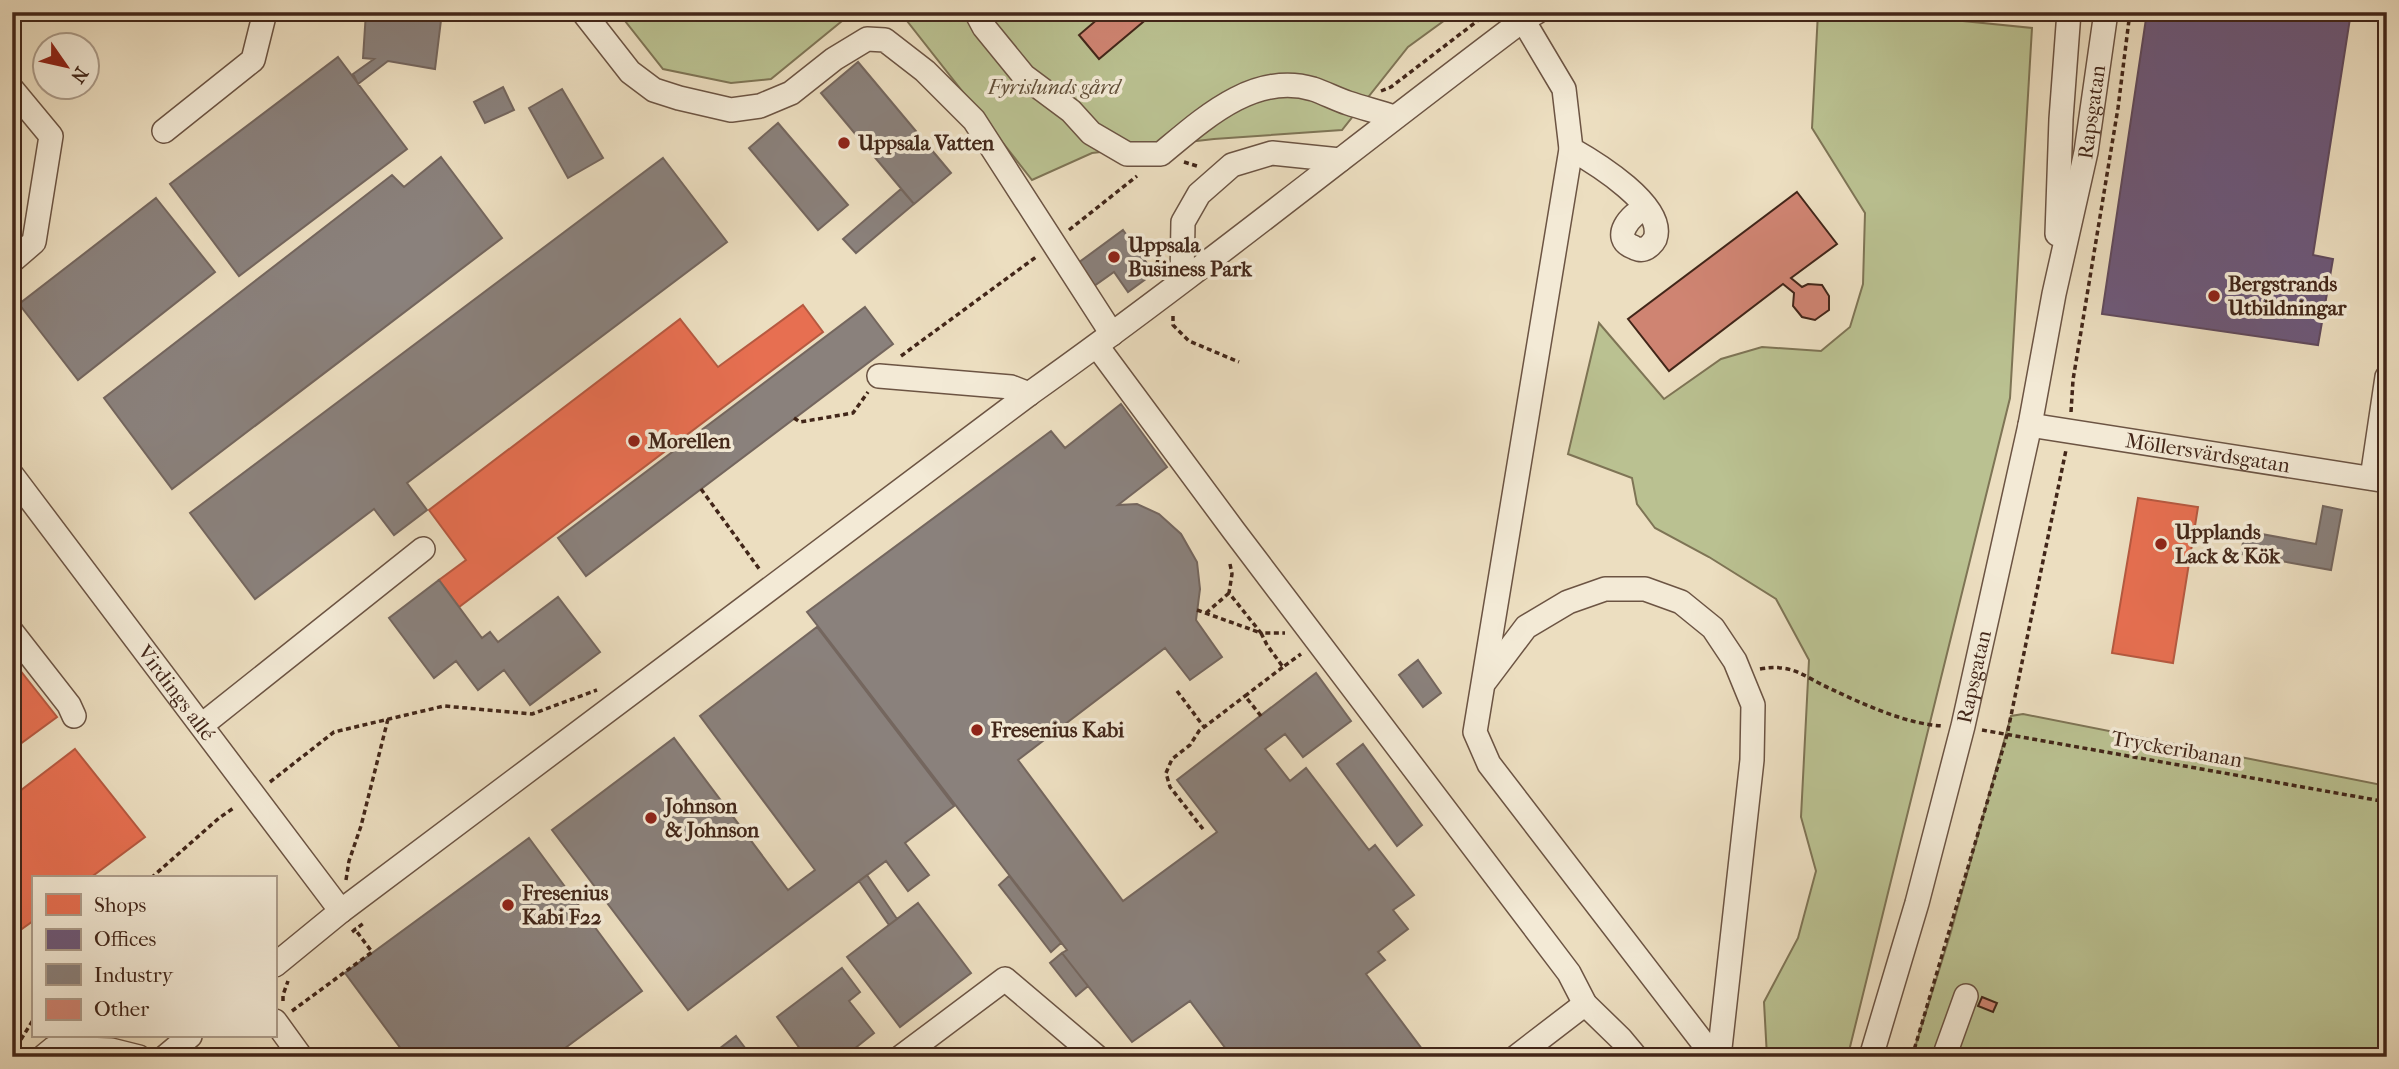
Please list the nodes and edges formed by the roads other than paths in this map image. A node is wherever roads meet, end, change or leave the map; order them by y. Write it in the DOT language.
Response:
graph roads {
  1 [pos="265,12"];
  2 [pos="583,12"];
  3 [pos="976,12"];
  4 [pos="2069,12"];
  5 [pos="2106,12"];
  6 [pos="1530,16"];
  7 [pos="12,89"];
  8 [pos="1394,117"];
  9 [pos="164,131"];
  10 [pos="1571,149"];
  11 [pos="1340,160"];
  12 [pos="1645,208"];
  13 [pos="12,261"];
  14 [pos="1182,280"];
  15 [pos="2053,293"];
  16 [pos="1104,340"];
  17 [pos="879,376"];
  18 [pos="2387,377"];
  19 [pos="1029,394"];
  20 [pos="2030,425"];
  21 [pos="12,475"];
  22 [pos="2380,479"];
  23 [pos="423,549"];
  24 [pos="12,632"];
  25 [pos="1484,682"];
  26 [pos="74,716"];
  27 [pos="202,725"];
  28 [pos="341,911"];
  29 [pos="282,971"];
  30 [pos="1966,996"];
  31 [pos="1585,1004"];
  32 [pos="280,1022"];
  33 [pos="188,1038"];
  34 [pos="43,1057"];
  35 [pos="139,1057"];
  36 [pos="165,1057"];
  37 [pos="301,1057"];
  38 [pos="901,1057"];
  39 [pos="1097,1057"];
  40 [pos="1516,1057"];
  41 [pos="1636,1057"];
  42 [pos="1717,1057"];
  43 [pos="1871,1057"];
  44 [pos="1944,1057"];
  1 -- 9 [label="street"];
  2 -- 16 [label="street"];
  3 -- 8 [label="street"];
  4 -- 15 [label="street, Rapsgatan"];
  5 -- 15 [label="street, Rapsgatan"];
  6 -- 8 [label="street"];
  6 -- 10 [label="street"];
  7 -- 13 [label="street"];
  8 -- 11 [label="street"];
  10 -- 12 [label="street"];
  10 -- 25 [label="street"];
  11 -- 14 [label="street"];
  11 -- 14 [label="street"];
  14 -- 16 [label="street"];
  15 -- 20 [label="street, Rapsgatan"];
  16 -- 19 [label="street"];
  16 -- 31 [label="street"];
  17 -- 19 [label="street"];
  18 -- 22 [label="street"];
  19 -- 28 [label="street"];
  20 -- 22 [label="street, Möllersvärdsgatan"];
  20 -- 43 [label="street, Rapsgatan"];
  21 -- 27 [label="street, Virdings allé"];
  23 -- 27 [label="street"];
  24 -- 26 [label="street"];
  25 -- 42 [label="street"];
  25 -- 42 [label="street"];
  27 -- 28 [label="street, Virdings allé"];
  28 -- 29 [label="street"];
  30 -- 44 [label="street"];
  31 -- 40 [label="street"];
  31 -- 41 [label="street"];
  32 -- 37 [label="street"];
  33 -- 36 [label="street"];
  34 -- 35 [label="street"];
  38 -- 39 [label="street"];
}
